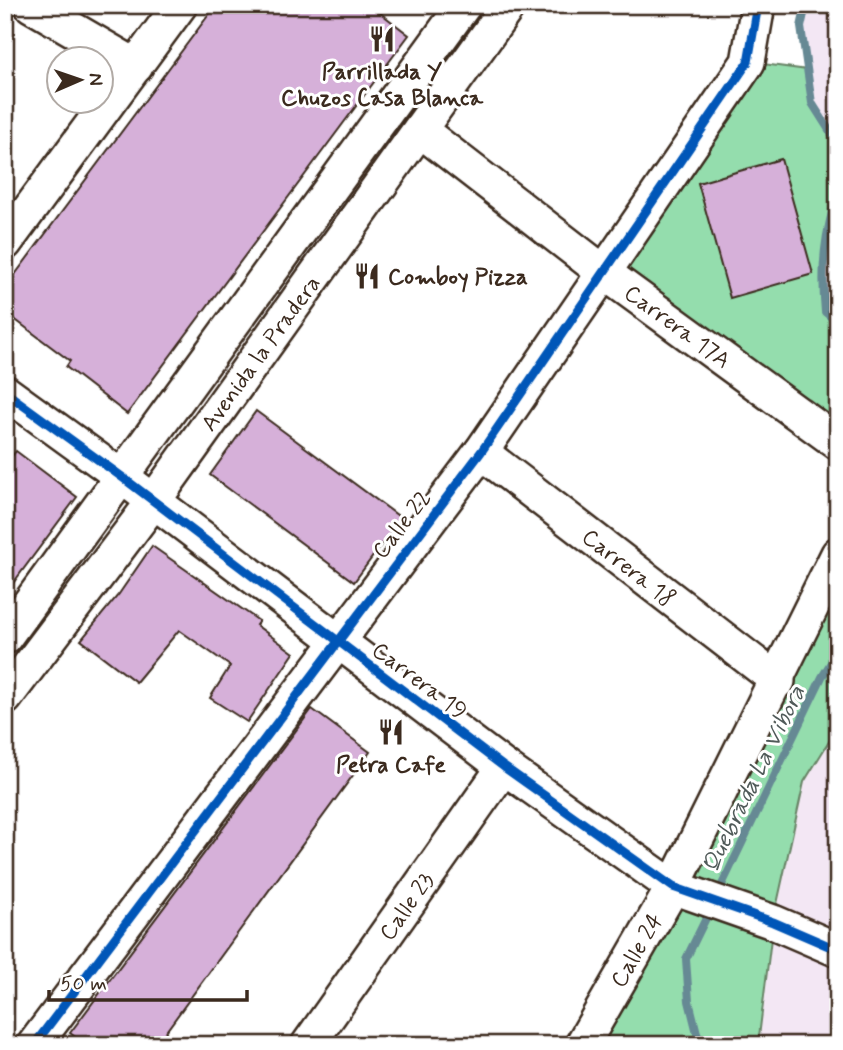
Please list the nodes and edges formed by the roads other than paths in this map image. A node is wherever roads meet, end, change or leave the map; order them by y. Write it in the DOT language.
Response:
graph roads {
  1 [pos="31,5"];
  2 [pos="180,5"];
  3 [pos="464,5"];
  4 [pos="509,5"];
  5 [pos="758,5"];
  6 [pos="136,66"];
  7 [pos="420,130"];
  8 [pos="5,243"];
  9 [pos="602,271"];
  10 [pos="5,392"];
  11 [pos="838,443"];
  12 [pos="481,452"];
  13 [pos="122,477"];
  14 [pos="153,502"];
  15 [pos="838,554"];
  16 [pos="5,637"];
  17 [pos="336,640"];
  18 [pos="778,681"];
  19 [pos="5,698"];
  20 [pos="503,767"];
  21 [pos="687,892"];
  22 [pos="838,950"];
  23 [pos="34,1045"];
  24 [pos="308,1045"];
  25 [pos="582,1045"];
  1 -- 6 [label="street"];
  2 -- 6 [label="street"];
  3 -- 13 [label="street, Avenida la Pradera"];
  4 -- 7 [label="street, Avenida la Pradera"];
  5 -- 9 [label="street, Calle 22"];
  6 -- 8 [label="street"];
  7 -- 9 [label="street, Carrera 17A"];
  7 -- 14 [label="street, Avenida la Pradera"];
  9 -- 11 [label="street, Carrera 17A"];
  9 -- 12 [label="street, Calle 22"];
  10 -- 13 [label="street, Carrera 19"];
  12 -- 17 [label="street, Calle 22"];
  12 -- 18 [label="street, Carrera 18"];
  13 -- 14 [label="street, Carrera 19"];
  13 -- 16 [label="street, Avenida la Pradera"];
  14 -- 17 [label="street, Carrera 19"];
  14 -- 19 [label="street, Avenida la Pradera"];
  15 -- 18 [label="street, Calle 24"];
  17 -- 20 [label="street, Carrera 19"];
  17 -- 23 [label="street, Calle 22"];
  18 -- 21 [label="street, Calle 24"];
  20 -- 21 [label="street, Carrera 19"];
  20 -- 24 [label="street, Calle 23"];
  21 -- 22 [label="street, Carrera 19"];
  21 -- 25 [label="street, Calle 24"];
}
